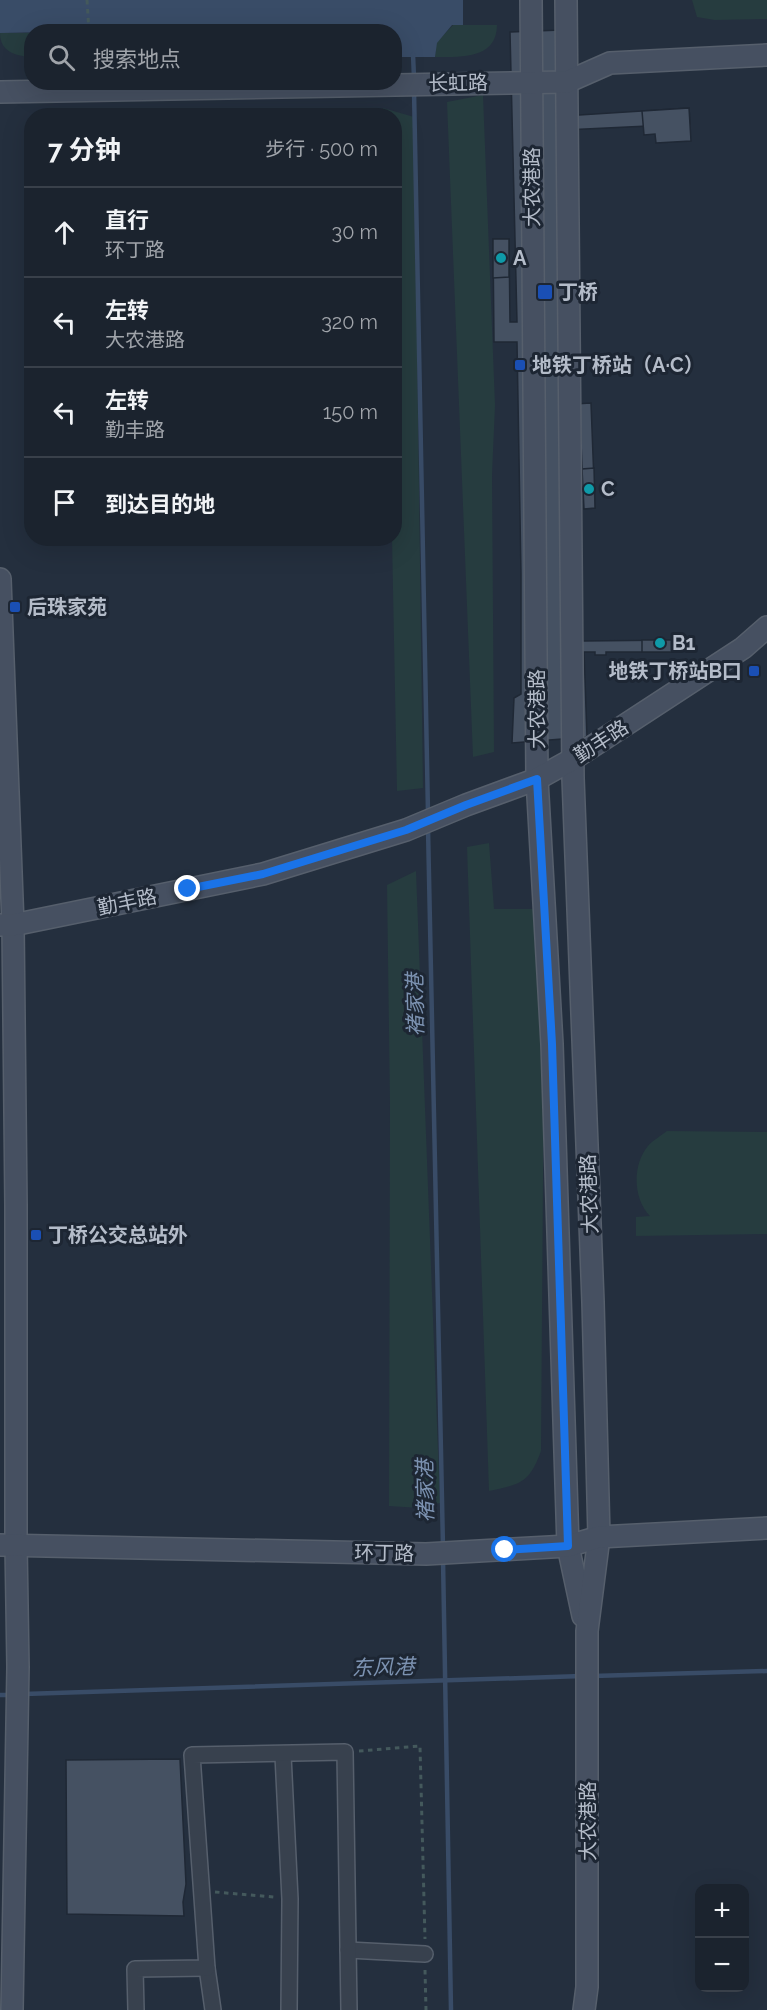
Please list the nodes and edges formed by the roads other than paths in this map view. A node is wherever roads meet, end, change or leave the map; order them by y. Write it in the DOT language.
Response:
graph roads {
  1 [pos="531,0"];
  2 [pos="566,0"];
  3 [pos="767,55"];
  4 [pos="531,82"];
  5 [pos="567,82"];
  6 [pos="402,84"];
  7 [pos="101,90"];
  8 [pos="0,92"];
  9 [pos="0,579"];
  10 [pos="767,627"];
  11 [pos="573,759"];
  12 [pos="537,779"];
  13 [pos="6,925"];
  14 [pos="767,1528"];
  15 [pos="599,1537"];
  16 [pos="8,1544"];
  17 [pos="568,1546"];
  18 [pos="587,1631"];
  19 [pos="283,1755"];
  20 [pos="348,1950"];
  21 [pos="425,1954"];
  22 [pos="207,1968"];
  23 [pos="12,2010"];
  24 [pos="136,2010"];
  25 [pos="213,2010"];
  26 [pos="289,2010"];
  27 [pos="349,2010"];
  28 [pos="584,2010"];
  1 -- 4 [label="main road, 大农港路"];
  2 -- 5 [label="main road, 大农港路"];
  3 -- 5 [label="main road, 长虹路"];
  4 -- 5 [label="main road, 长虹路"];
  4 -- 6 [label="main road, 长虹路"];
  4 -- 12 [label="main road, 大农港路"];
  5 -- 11 [label="main road, 大农港路"];
  7 -- 8 [label="main road, 长虹路"];
  9 -- 13 [label="main road"];
  10 -- 11 [label="main road, 勤丰路"];
  11 -- 12 [label="main road, 勤丰路"];
  11 -- 15 [label="main road, 大农港路"];
  12 -- 13 [label="main road, 勤丰路"];
  12 -- 17 [label="main road, 大农港路"];
  13 -- 16 [label="main road"];
  14 -- 15 [label="main road, 环丁路"];
  15 -- 17 [label="main road, 环丁路"];
  15 -- 18 [label="main road, 大农港路"];
  16 -- 17 [label="main road, 环丁路"];
  16 -- 23 [label="main road"];
  17 -- 18 [label="main road, 大农港路"];
  18 -- 28 [label="main road, 大农港路"];
  19 -- 20 [label="street"];
  19 -- 22 [label="street"];
  19 -- 26 [label="street"];
  20 -- 21 [label="street"];
  20 -- 27 [label="street"];
  22 -- 24 [label="street"];
  22 -- 25 [label="street"];
}
